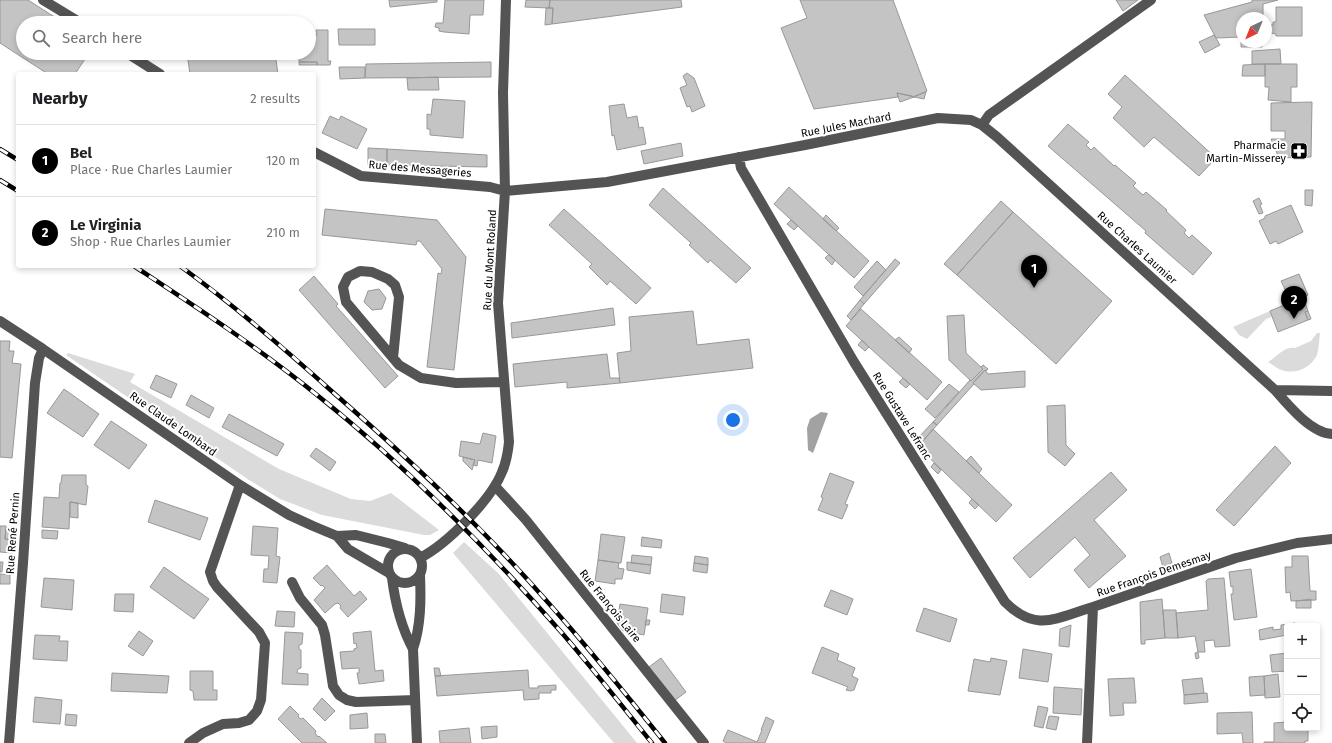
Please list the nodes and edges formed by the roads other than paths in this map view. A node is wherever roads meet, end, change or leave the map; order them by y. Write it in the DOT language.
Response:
graph roads {
  1 [pos="43,0"];
  2 [pos="506,0"];
  3 [pos="1151,0"];
  4 [pos="70,16"];
  5 [pos="138,60"];
  6 [pos="157,72"];
  7 [pos="982,124"];
  8 [pos="316,153"];
  9 [pos="739,157"];
  10 [pos="505,191"];
  11 [pos="0,321"];
  12 [pos="43,349"];
  13 [pos="392,358"];
  14 [pos="504,382"];
  15 [pos="1275,390"];
  16 [pos="1332,391"];
  17 [pos="1332,434"];
  18 [pos="240,485"];
  19 [pos="495,486"];
  20 [pos="337,536"];
  21 [pos="1332,539"];
  22 [pos="405,548"];
  23 [pos="420,558"];
  24 [pos="420,575"];
  25 [pos="390,576"];
  26 [pos="292,582"];
  27 [pos="1092,607"];
  28 [pos="413,649"];
  29 [pos="415,700"];
  30 [pos="9,743"];
  31 [pos="189,743"];
  32 [pos="417,743"];
  33 [pos="704,743"];
  34 [pos="1087,743"];
  1 -- 4 [label="street"];
  2 -- 10 [label="street, Rue du Mont Roland"];
  3 -- 7 [label="street"];
  5 -- 6 [label="street"];
  7 -- 9 [label="street, Rue Jules Machard"];
  7 -- 15 [label="street, Rue Charles Laumier"];
  8 -- 10 [label="street, Rue des Messageries"];
  9 -- 10 [label="street, Rue Jules Machard"];
  9 -- 27 [label="street, Rue Gustave Lefranc"];
  10 -- 14 [label="street, Rue du Mont Roland"];
  11 -- 12 [label="street, Rue Claude Lombard"];
  12 -- 18 [label="street, Rue Claude Lombard"];
  12 -- 30 [label="street, Rue René Pernin"];
  13 -- 13 [label="street"];
  13 -- 14 [label="street"];
  14 -- 19 [label="street, Rue du Mont Roland"];
  15 -- 16 [label="street"];
  15 -- 17 [label="street, Rue Charles Laumier"];
  18 -- 20 [label="street, Rue Claude Lombard"];
  18 -- 31 [label="street"];
  19 -- 23 [label="street, Rue du Mont Roland"];
  19 -- 33 [label="street, Rue François Laire"];
  20 -- 22 [label="street, Rue Claude Lombard"];
  20 -- 25 [label="street, Rue Claude Lombard"];
  21 -- 27 [label="street, Rue François Demesmay"];
  22 -- 23 [label="street"];
  22 -- 25 [label="street"];
  23 -- 24 [label="street"];
  24 -- 25 [label="street"];
  24 -- 28 [label="street"];
  25 -- 28 [label="street"];
  26 -- 29 [label="street"];
  27 -- 34 [label="street, Rue François Demesmay"];
  28 -- 29 [label="street"];
  29 -- 32 [label="street"];
}
